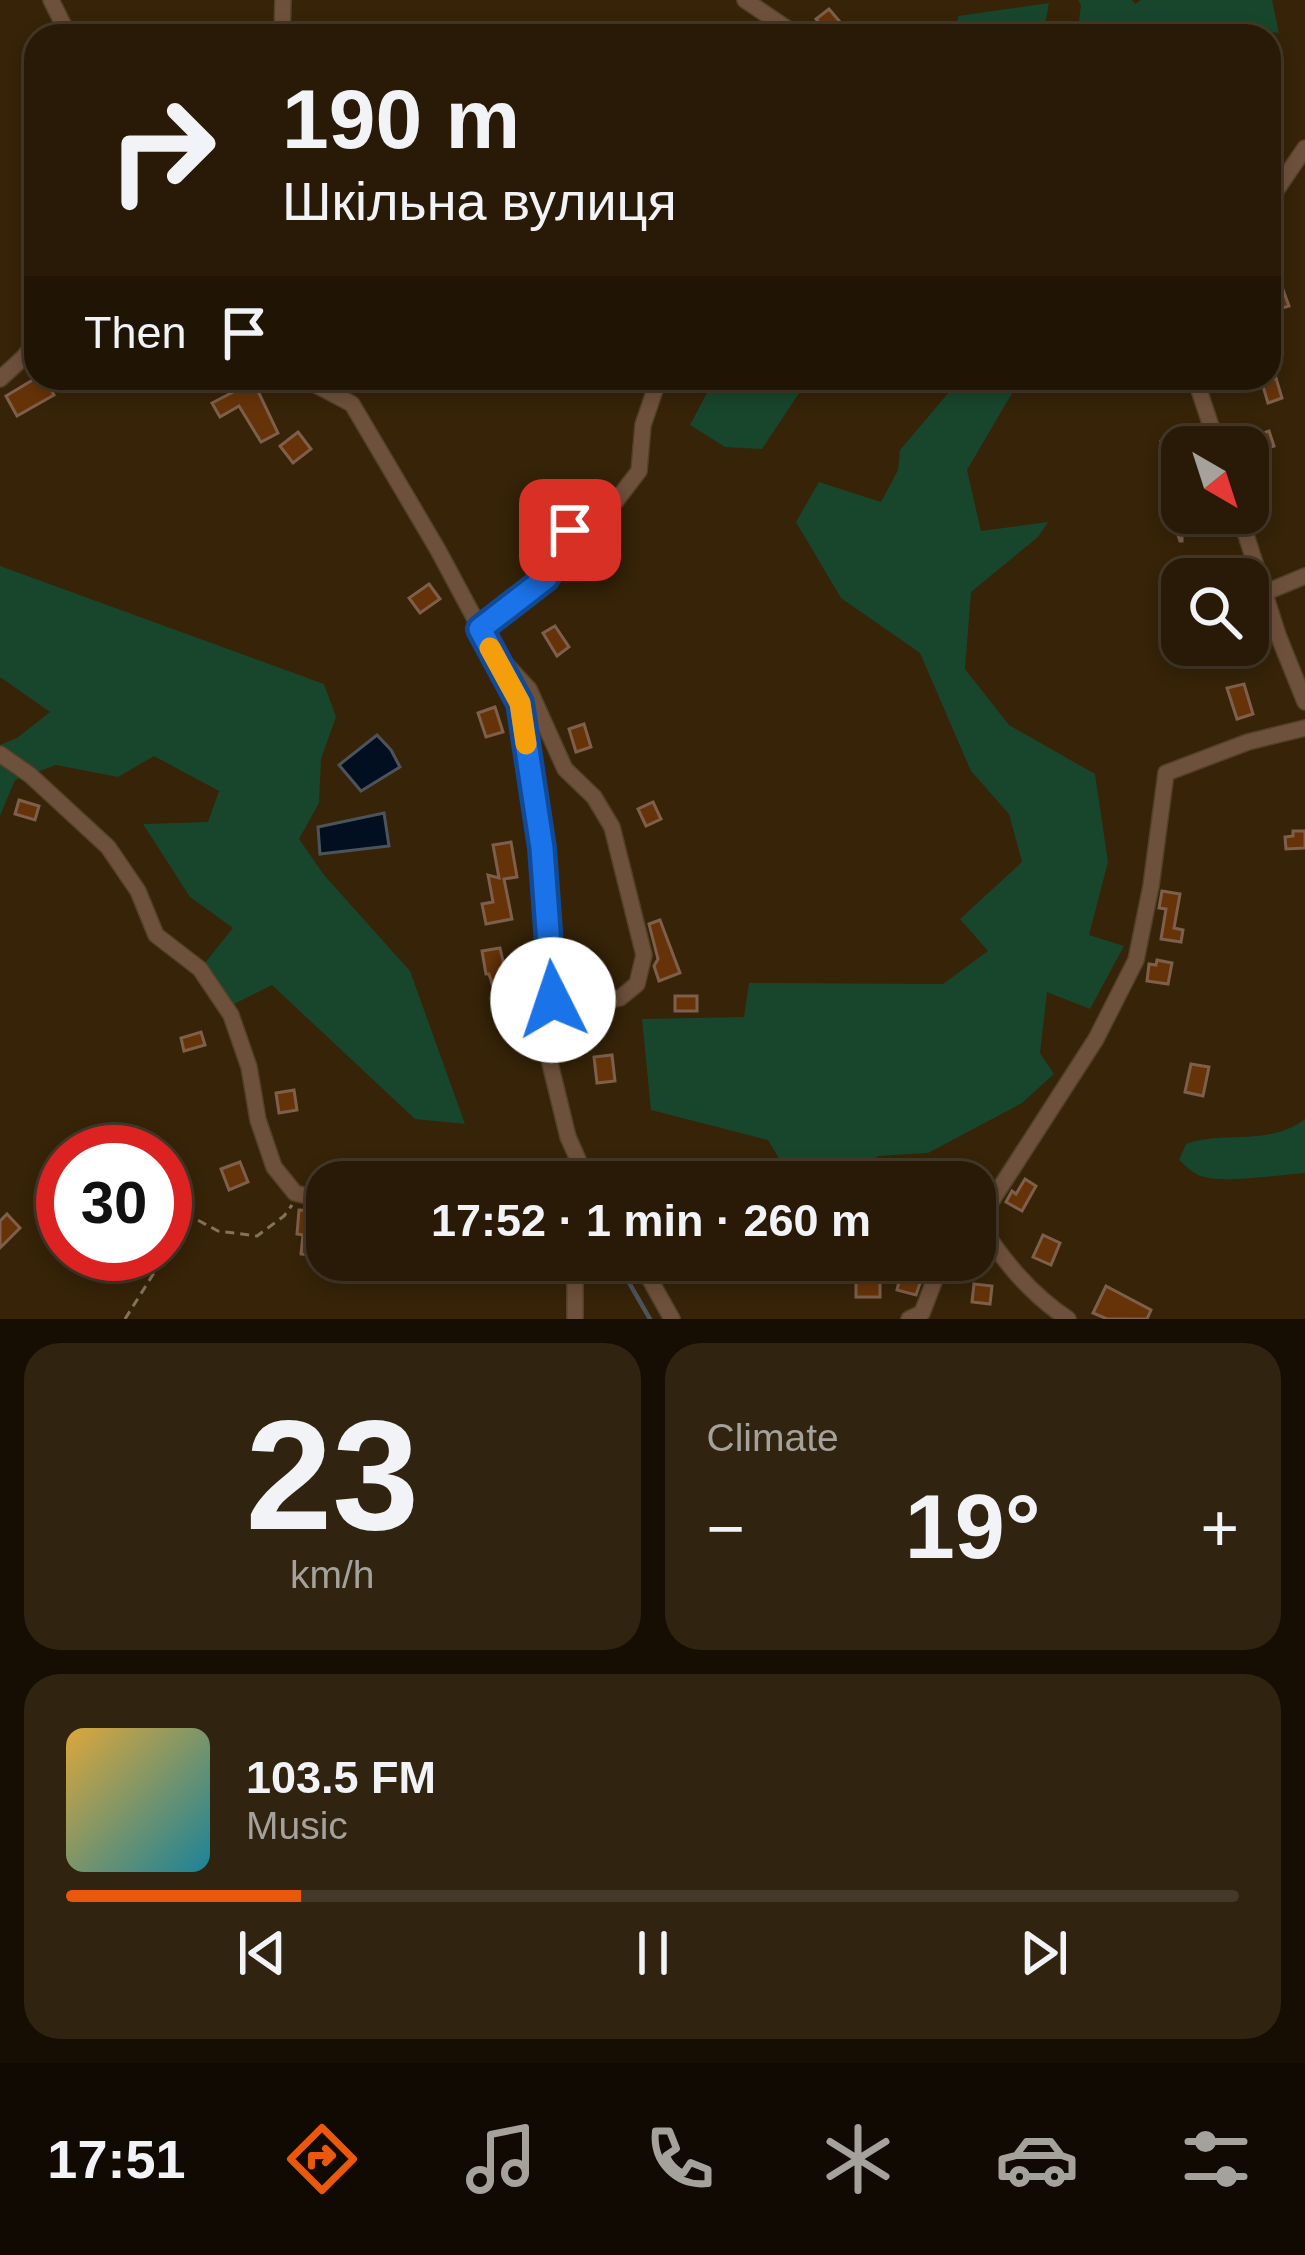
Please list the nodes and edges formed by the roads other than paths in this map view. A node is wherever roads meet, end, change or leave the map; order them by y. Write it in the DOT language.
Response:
graph roads {
  1 [pos="745,0"];
  2 [pos="780,24"];
  3 [pos="1305,148"];
  4 [pos="1281,183"];
  5 [pos="24,357"];
  6 [pos="0,379"];
  7 [pos="326,390"];
  8 [pos="654,390"];
  9 [pos="1200,390"];
  10 [pos="1211,426"];
  11 [pos="1305,576"];
  12 [pos="1269,591"];
  13 [pos="1269,606"];
  14 [pos="480,629"];
  15 [pos="490,648"];
  16 [pos="1305,702"];
  17 [pos="1305,728"];
  18 [pos="0,754"];
  19 [pos="552,1011"];
  20 [pos="579,1161"];
  21 [pos="996,1192"];
  22 [pos="306,1196"];
  23 [pos="996,1250"];
  24 [pos="575,1281"];
  25 [pos="650,1281"];
  26 [pos="934,1281"];
  27 [pos="575,1319"];
  28 [pos="673,1319"];
  29 [pos="909,1319"];
  30 [pos="1068,1319"];
  1 -- 2 [label="street"];
  3 -- 4 [label="street"];
  5 -- 6 [label="street"];
  7 -- 14 [label="street"];
  8 -- 14 [label="street"];
  9 -- 10 [label="street"];
  11 -- 12 [label="street"];
  13 -- 16 [label="street"];
  14 -- 15 [label="street"];
  15 -- 19 [label="street"];
  15 -- 19 [label="street"];
  17 -- 21 [label="street"];
  18 -- 22 [label="street"];
  19 -- 20 [label="street"];
  23 -- 30 [label="street"];
  24 -- 27 [label="street"];
  25 -- 28 [label="street"];
  26 -- 29 [label="street"];
}
